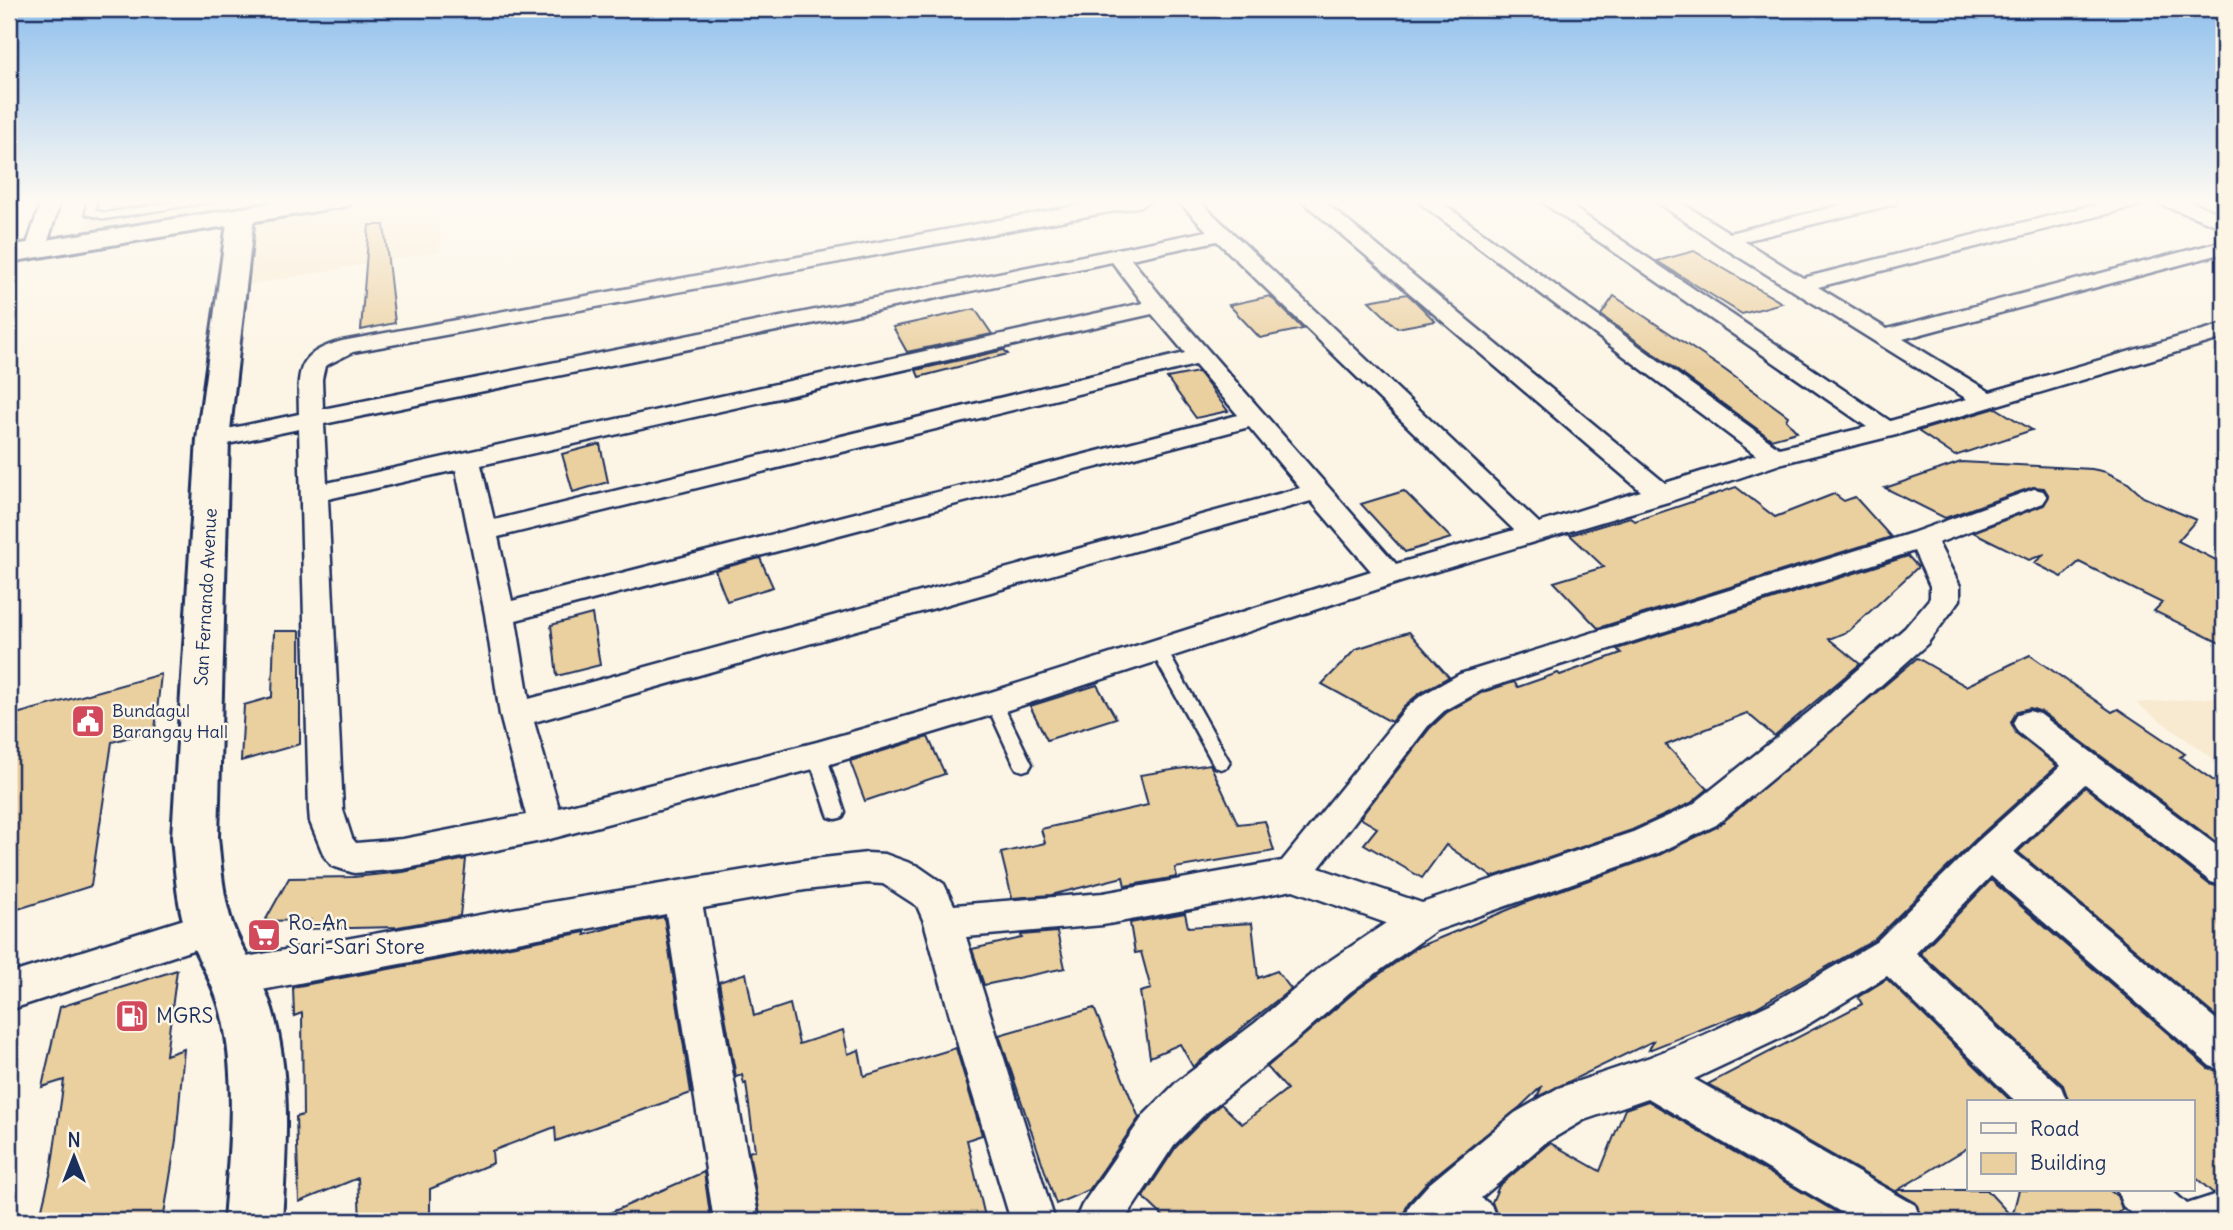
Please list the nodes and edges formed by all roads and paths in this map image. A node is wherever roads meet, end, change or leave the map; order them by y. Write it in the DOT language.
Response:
graph roads {
  1 [pos="224,257"];
  2 [pos="836,257"];
  3 [pos="1105,257"];
  4 [pos="1119,257"];
  5 [pos="1245,257"];
  6 [pos="1378,257"];
  7 [pos="1502,257"];
  8 [pos="1631,257"];
  9 [pos="1754,257"];
  10 [pos="1911,257"];
  11 [pos="2185,257"];
  12 [pos="1800,285"];
  13 [pos="1157,306"];
  14 [pos="2224,331"];
  15 [pos="1884,337"];
  16 [pos="1202,356"];
  17 [pos="1989,401"];
  18 [pos="311,418"];
  19 [pos="1256,418"];
  20 [pos="1887,430"];
  21 [pos="213,439"];
  22 [pos="1775,457"];
  23 [pos="467,459"];
  24 [pos="1318,491"];
  25 [pos="313,494"];
  26 [pos="1662,495"];
  27 [pos="2034,497"];
  28 [pos="483,532"];
  29 [pos="1534,534"];
  30 [pos="1922,539"];
  31 [pos="1390,575"];
  32 [pos="500,614"];
  33 [pos="1158,649"];
  34 [pos="994,703"];
  35 [pos="516,715"];
  36 [pos="2029,723"];
  37 [pos="817,755"];
  38 [pos="1221,762"];
  39 [pos="1023,764"];
  40 [pos="2084,765"];
  41 [pos="836,812"];
  42 [pos="546,826"];
  43 [pos="1990,853"];
  44 [pos="2224,871"];
  45 [pos="1293,875"];
  46 [pos="682,896"];
  47 [pos="1422,919"];
  48 [pos="943,922"];
  49 [pos="210,928"];
  50 [pos="1890,954"];
  51 [pos="235,977"];
  52 [pos="9,992"];
  53 [pos="2224,1052"];
  54 [pos="1651,1077"];
  55 [pos="2044,1100"];
  56 [pos="2141,1192"];
  57 [pos="1449,1214"];
  58 [pos="2224,1214"];
  59 [pos="253,1221"];
  60 [pos="737,1221"];
  61 [pos="1033,1221"];
  62 [pos="1098,1221"];
  63 [pos="1899,1221"];
  64 [pos="2172,1221"];
  65 [pos="2202,1221"];
  1 -- 21 [label="main road, San Fernando Avenue"];
  2 -- 18 [label="street"];
  3 -- 18 [label="street"];
  4 -- 13 [label="street"];
  5 -- 29 [label="street"];
  6 -- 26 [label="street"];
  7 -- 22 [label="street"];
  8 -- 20 [label="street"];
  9 -- 12 [label="street"];
  10 -- 12 [label="street"];
  11 -- 15 [label="street"];
  12 -- 15 [label="street"];
  13 -- 16 [label="street"];
  13 -- 23 [label="street"];
  14 -- 17 [label="street"];
  15 -- 17 [label="street"];
  16 -- 19 [label="street"];
  16 -- 28 [label="street"];
  17 -- 20 [label="street"];
  18 -- 21 [label="street"];
  18 -- 25 [label="street"];
  19 -- 24 [label="street"];
  19 -- 32 [label="street"];
  20 -- 22 [label="street"];
  21 -- 49 [label="main road, San Fernando Avenue"];
  22 -- 26 [label="street"];
  23 -- 25 [label="street"];
  23 -- 28 [label="street"];
  24 -- 31 [label="street"];
  24 -- 35 [label="street"];
  25 -- 42 [label="street"];
  26 -- 29 [label="street"];
  27 -- 30 [label="street"];
  28 -- 32 [label="street"];
  29 -- 31 [label="street"];
  30 -- 45 [label="street"];
  30 -- 47 [label="street"];
  31 -- 33 [label="street"];
  32 -- 35 [label="street"];
  33 -- 34 [label="street"];
  33 -- 38 [label="lane"];
  34 -- 37 [label="street"];
  34 -- 39 [label="lane"];
  35 -- 42 [label="street"];
  36 -- 40 [label="street"];
  37 -- 41 [label="lane"];
  37 -- 42 [label="street"];
  40 -- 43 [label="street"];
  40 -- 44 [label="street"];
  43 -- 50 [label="street"];
  43 -- 53 [label="street"];
  45 -- 47 [label="street"];
  45 -- 48 [label="street"];
  46 -- 48 [label="street"];
  46 -- 51 [label="street"];
  46 -- 60 [label="street"];
  47 -- 62 [label="street"];
  48 -- 61 [label="street"];
  49 -- 51 [label="main road, San Fernando Avenue"];
  49 -- 52 [label="street"];
  50 -- 54 [label="street"];
  50 -- 55 [label="street"];
  51 -- 59 [label="main road, San Fernando Avenue"];
  54 -- 57 [label="street"];
  54 -- 63 [label="street"];
  56 -- 64 [label="street"];
  58 -- 65 [label="street"];
}
